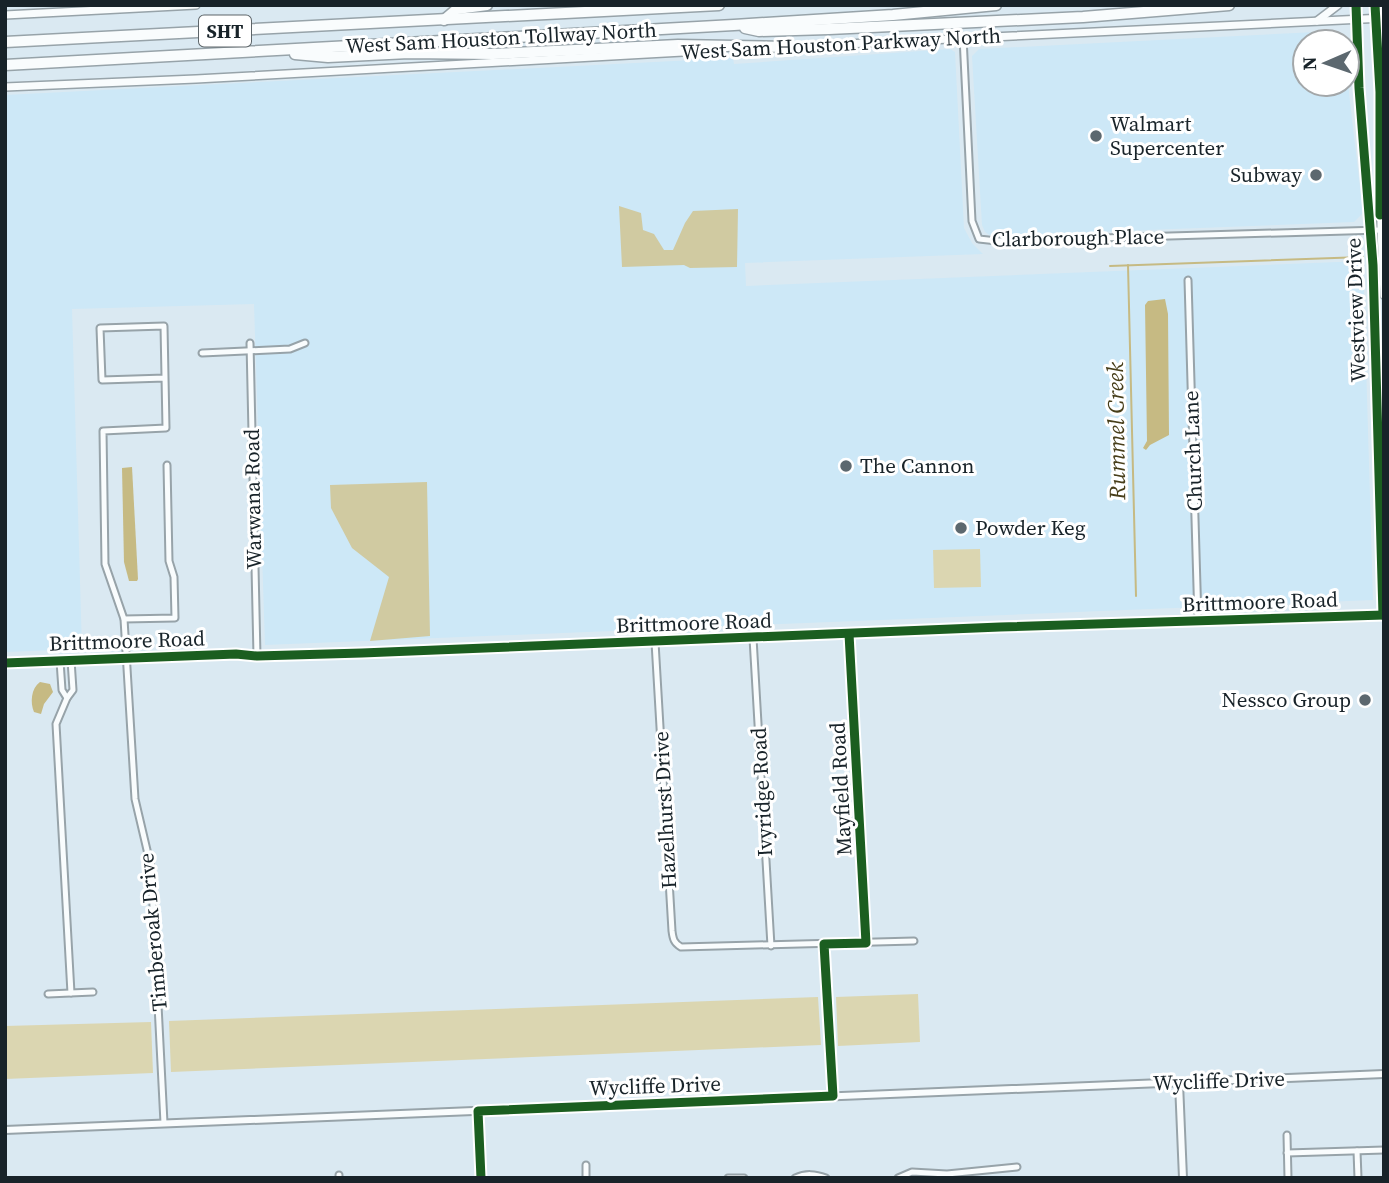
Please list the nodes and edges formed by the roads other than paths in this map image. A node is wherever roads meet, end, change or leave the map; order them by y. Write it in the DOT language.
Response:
graph roads {
  1 [pos="197,5"];
  2 [pos="487,5"];
  3 [pos="719,5"];
  4 [pos="996,5"];
  5 [pos="1229,5"];
  6 [pos="1338,5"];
  7 [pos="1356,5"];
  8 [pos="1375,5"];
  9 [pos="5,15"];
  10 [pos="1379,19"];
  11 [pos="444,20"];
  12 [pos="1356,21"];
  13 [pos="1317,22"];
  14 [pos="734,25"];
  15 [pos="963,37"];
  16 [pos="5,42"];
  17 [pos="787,47"];
  18 [pos="260,51"];
  19 [pos="5,65"];
  20 [pos="5,87"];
  21 [pos="1370,230"];
  22 [pos="1381,230"];
  23 [pos="1188,280"];
  24 [pos="1384,295"];
  25 [pos="250,343"];
  26 [pos="306,343"];
  27 [pos="250,351"];
  28 [pos="202,353"];
  29 [pos="165,378"];
  30 [pos="1381,442"];
  31 [pos="167,465"];
  32 [pos="1383,615"];
  33 [pos="124,619"];
  34 [pos="1198,621"];
  35 [pos="849,634"];
  36 [pos="753,638"];
  37 [pos="655,642"];
  38 [pos="257,656"];
  39 [pos="127,658"];
  40 [pos="71,660"];
  41 [pos="60,661"];
  42 [pos="5,663"];
  43 [pos="67,698"];
  44 [pos="914,941"];
  45 [pos="866,943"];
  46 [pos="824,944"];
  47 [pos="771,946"];
  48 [pos="93,992"];
  49 [pos="71,993"];
  50 [pos="48,994"];
  51 [pos="1384,1074"];
  52 [pos="1179,1083"];
  53 [pos="832,1096"];
  54 [pos="478,1111"];
  55 [pos="164,1123"];
  56 [pos="5,1130"];
  57 [pos="1286,1135"];
  58 [pos="1384,1150"];
  59 [pos="1357,1151"];
  60 [pos="1287,1153"];
  61 [pos="586,1165"];
  62 [pos="1017,1167"];
  63 [pos="996,1170"];
  64 [pos="481,1178"];
  65 [pos="586,1178"];
  66 [pos="730,1178"];
  67 [pos="744,1178"];
  68 [pos="795,1178"];
  69 [pos="826,1178"];
  70 [pos="898,1178"];
  71 [pos="997,1178"];
  72 [pos="1183,1178"];
  73 [pos="1288,1178"];
  74 [pos="1358,1178"];
  1 -- 9 [label="main road"];
  2 -- 11 [label="highway"];
  3 -- 11 [label="highway, West Sam Houston Tollway North / SHT"];
  4 -- 14 [label="highway, West Sam Houston Tollway North / SHT"];
  5 -- 14 [label="highway"];
  6 -- 13 [label="main road"];
  7 -- 12 [label="main road, Westview Drive"];
  8 -- 10 [label="main road, Westview Drive"];
  10 -- 12 [label="main road, West Sam Houston Parkway North"];
  10 -- 22 [label="main road, Westview Drive"];
  11 -- 16 [label="highway, West Sam Houston Tollway North / SHT"];
  12 -- 13 [label="main road, West Sam Houston Parkway North"];
  12 -- 21 [label="main road, Westview Drive"];
  13 -- 15 [label="main road, West Sam Houston Parkway North"];
  14 -- 18 [label="highway, West Sam Houston Tollway North / SHT"];
  15 -- 17 [label="main road, West Sam Houston Parkway North"];
  15 -- 21 [label="street, Clarborough Place"];
  17 -- 18 [label="highway"];
  17 -- 20 [label="main road, West Sam Houston Parkway North"];
  18 -- 19 [label="highway, West Sam Houston Tollway North / SHT"];
  21 -- 22 [label="street, Clarborough Place"];
  21 -- 30 [label="main road, Westview Drive"];
  22 -- 24 [label="main road, Westview Drive"];
  23 -- 34 [label="street, Church Lane"];
  25 -- 27 [label="street, Warwana Road"];
  26 -- 27 [label="street"];
  27 -- 28 [label="street"];
  27 -- 38 [label="street, Warwana Road"];
  29 -- 29 [label="street"];
  29 -- 33 [label="street, Timberoak Drive"];
  30 -- 32 [label="main road, Westview Drive"];
  31 -- 33 [label="street"];
  32 -- 34 [label="main road, Brittmoore Road"];
  33 -- 39 [label="street, Timberoak Drive"];
  34 -- 35 [label="main road, Brittmoore Road"];
  35 -- 36 [label="main road, Brittmoore Road"];
  35 -- 45 [label="street, Mayfield Road"];
  36 -- 37 [label="main road, Brittmoore Road"];
  36 -- 47 [label="street, Ivyridge Road"];
  37 -- 38 [label="main road, Brittmoore Road"];
  37 -- 47 [label="street, Hazelhurst Drive"];
  38 -- 39 [label="main road, Brittmoore Road"];
  39 -- 40 [label="main road, Brittmoore Road"];
  39 -- 55 [label="street, Timberoak Drive"];
  40 -- 41 [label="main road, Brittmoore Road"];
  40 -- 43 [label="street"];
  41 -- 42 [label="main road, Brittmoore Road"];
  41 -- 43 [label="street"];
  43 -- 49 [label="street"];
  44 -- 45 [label="street, Hazelhurst Drive"];
  45 -- 46 [label="street, Hazelhurst Drive"];
  46 -- 47 [label="street, Hazelhurst Drive"];
  46 -- 53 [label="street"];
  48 -- 49 [label="street"];
  49 -- 50 [label="street"];
  51 -- 52 [label="street, Wycliffe Drive"];
  52 -- 53 [label="street, Wycliffe Drive"];
  52 -- 72 [label="street"];
  53 -- 54 [label="street, Wycliffe Drive"];
  54 -- 55 [label="street, Wycliffe Drive"];
  54 -- 64 [label="street"];
  55 -- 56 [label="street, Wycliffe Drive"];
  57 -- 60 [label="street"];
  58 -- 59 [label="street"];
  59 -- 60 [label="street"];
  59 -- 74 [label="street"];
  60 -- 73 [label="street"];
  61 -- 65 [label="street"];
  62 -- 63 [label="street"];
  63 -- 70 [label="street"];
  63 -- 71 [label="street"];
  66 -- 67 [label="street"];
  68 -- 69 [label="street"];
}
